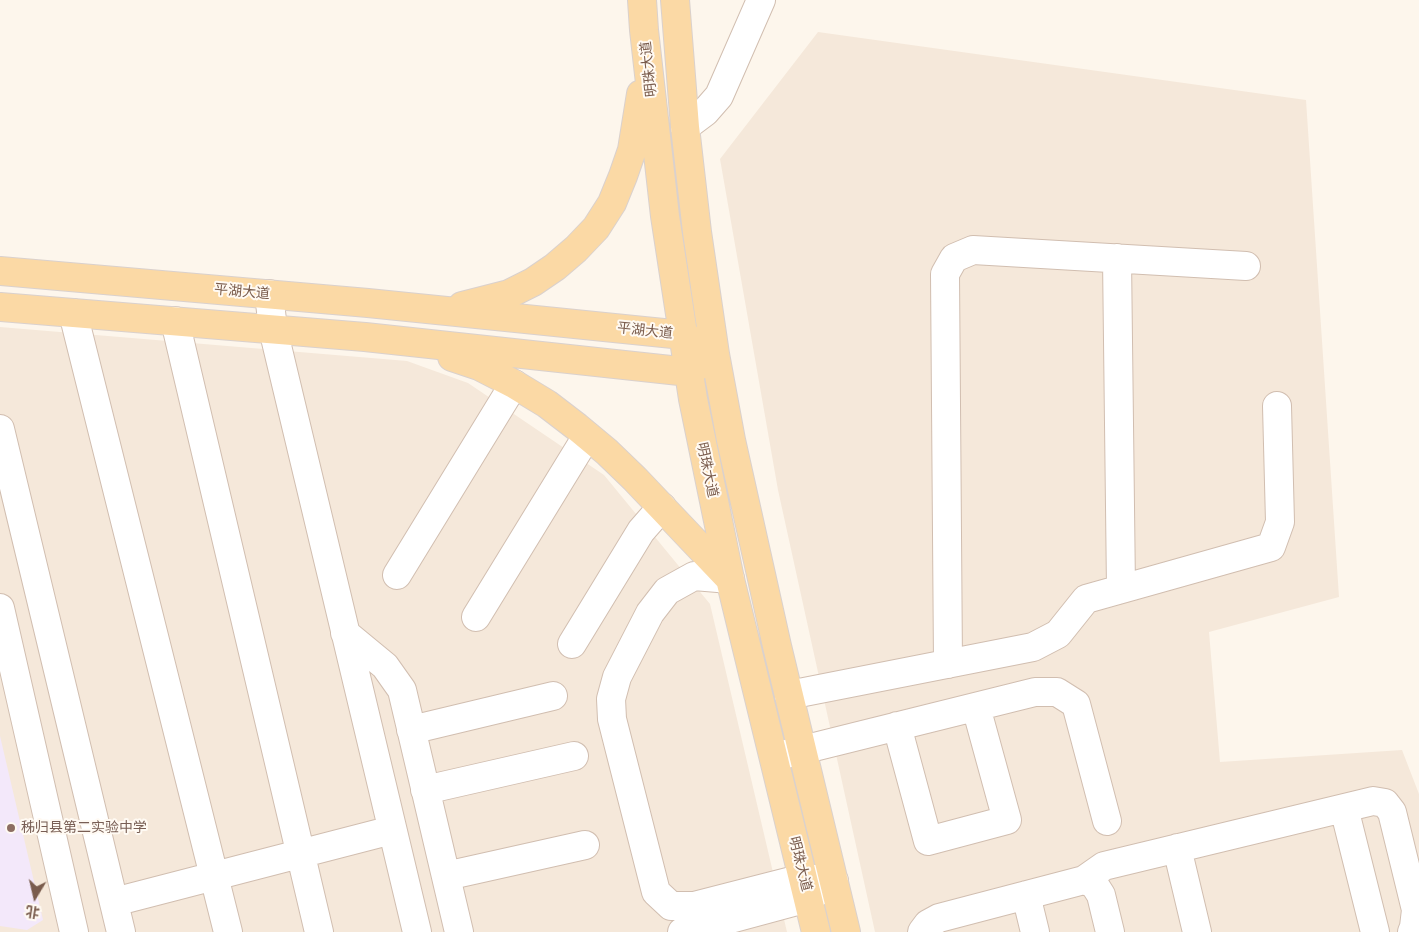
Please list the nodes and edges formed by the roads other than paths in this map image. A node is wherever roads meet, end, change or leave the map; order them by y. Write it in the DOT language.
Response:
graph roads {
  1 [pos="642,0"];
  2 [pos="675,0"];
  3 [pos="761,0"];
  4 [pos="644,30"];
  5 [pos="685,127"];
  6 [pos="1117,258"];
  7 [pos="1246,266"];
  8 [pos="0,271"];
  9 [pos="269,294"];
  10 [pos="368,303"];
  11 [pos="0,307"];
  12 [pos="73,313"];
  13 [pos="175,321"];
  14 [pos="273,329"];
  15 [pos="683,335"];
  16 [pos="365,337"];
  17 [pos="715,354"];
  18 [pos="688,372"];
  19 [pos="514,384"];
  20 [pos="1277,406"];
  21 [pos="0,429"];
  22 [pos="587,436"];
  23 [pos="662,507"];
  24 [pos="398,574"];
  25 [pos="730,580"];
  26 [pos="1121,589"];
  27 [pos="0,608"];
  28 [pos="476,617"];
  29 [pos="345,633"];
  30 [pos="572,644"];
  31 [pos="948,664"];
  32 [pos="789,695"];
  33 [pos="553,696"];
  34 [pos="976,707"];
  35 [pos="897,726"];
  36 [pos="411,730"];
  37 [pos="802,749"];
  38 [pos="574,756"];
  39 [pos="774,758"];
  40 [pos="425,790"];
  41 [pos="1344,808"];
  42 [pos="1107,821"];
  43 [pos="392,830"];
  44 [pos="585,845"];
  45 [pos="1177,848"];
  46 [pos="300,854"];
  47 [pos="214,876"];
  48 [pos="446,876"];
  49 [pos="1084,880"];
  50 [pos="834,881"];
  51 [pos="806,888"];
  52 [pos="1026,895"];
  53 [pos="114,902"];
  54 [pos="74,932"];
  55 [pos="121,932"];
  56 [pos="228,932"];
  57 [pos="319,932"];
  58 [pos="417,932"];
  59 [pos="460,932"];
  60 [pos="682,932"];
  61 [pos="816,932"];
  62 [pos="846,932"];
  63 [pos="922,932"];
  64 [pos="1035,932"];
  65 [pos="1110,932"];
  66 [pos="1197,932"];
  67 [pos="1375,932"];
  68 [pos="1412,932"];
  1 -- 4 [label="main road, 明珠大道"];
  2 -- 5 [label="main road, 明珠大道"];
  3 -- 5 [label="street"];
  4 -- 10 [label="main road"];
  4 -- 15 [label="main road, 明珠大道"];
  5 -- 17 [label="main road, 明珠大道"];
  6 -- 7 [label="street"];
  6 -- 26 [label="street"];
  6 -- 31 [label="street"];
  8 -- 9 [label="main road, 平湖大道"];
  9 -- 10 [label="main road, 平湖大道"];
  9 -- 14 [label="street"];
  10 -- 15 [label="main road, 平湖大道"];
  11 -- 12 [label="main road"];
  12 -- 13 [label="main road"];
  12 -- 47 [label="street"];
  13 -- 14 [label="main road"];
  13 -- 46 [label="street"];
  14 -- 16 [label="main road"];
  14 -- 29 [label="street"];
  15 -- 17 [label="main road, 平湖大道"];
  15 -- 18 [label="main road, 明珠大道"];
  16 -- 18 [label="main road"];
  16 -- 19 [label="main road"];
  17 -- 18 [label="main road"];
  17 -- 32 [label="main road, 明珠大道"];
  18 -- 25 [label="main road, 明珠大道"];
  19 -- 22 [label="main road"];
  19 -- 24 [label="street"];
  20 -- 26 [label="street"];
  21 -- 53 [label="street"];
  22 -- 23 [label="main road"];
  22 -- 28 [label="street"];
  23 -- 25 [label="main road"];
  23 -- 30 [label="street"];
  25 -- 39 [label="main road, 明珠大道"];
  25 -- 51 [label="street"];
  26 -- 31 [label="street"];
  27 -- 54 [label="street"];
  29 -- 36 [label="street"];
  29 -- 43 [label="street"];
  31 -- 32 [label="street"];
  32 -- 37 [label="main road, 明珠大道"];
  33 -- 36 [label="street"];
  34 -- 35 [label="street"];
  34 -- 35 [label="street"];
  34 -- 42 [label="street"];
  35 -- 37 [label="street"];
  36 -- 40 [label="street"];
  37 -- 39 [label="street"];
  37 -- 50 [label="main road, 明珠大道"];
  38 -- 40 [label="street"];
  39 -- 51 [label="main road, 明珠大道"];
  40 -- 48 [label="street"];
  41 -- 45 [label="street"];
  41 -- 67 [label="street"];
  41 -- 68 [label="street"];
  43 -- 46 [label="street"];
  43 -- 58 [label="street"];
  44 -- 48 [label="street"];
  45 -- 49 [label="street"];
  45 -- 66 [label="street"];
  46 -- 47 [label="street"];
  46 -- 57 [label="street"];
  47 -- 53 [label="street"];
  47 -- 56 [label="street"];
  48 -- 59 [label="street"];
  49 -- 52 [label="street"];
  49 -- 65 [label="street"];
  50 -- 51 [label="street"];
  50 -- 62 [label="main road, 明珠大道"];
  51 -- 60 [label="street"];
  51 -- 61 [label="main road, 明珠大道"];
  52 -- 63 [label="street"];
  52 -- 64 [label="street"];
  53 -- 55 [label="street"];
}
